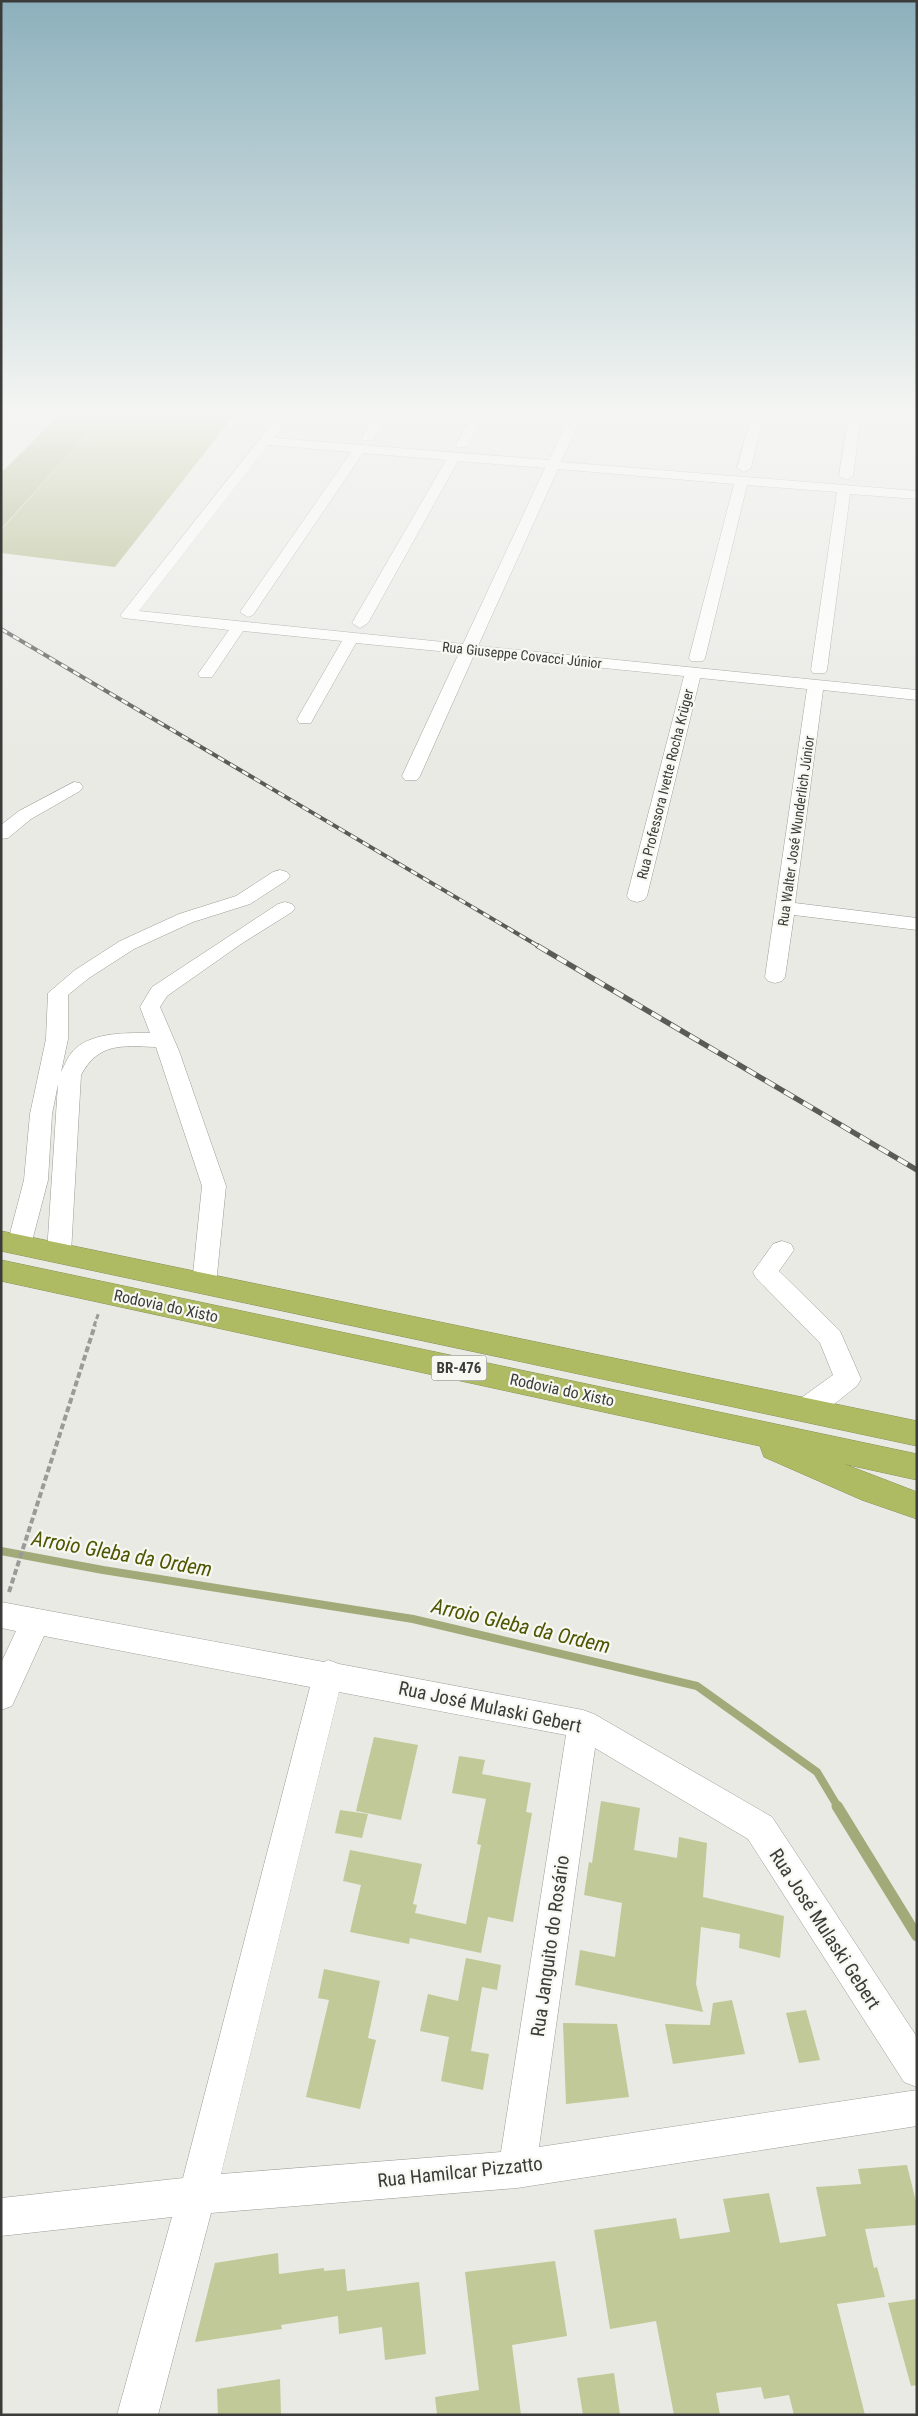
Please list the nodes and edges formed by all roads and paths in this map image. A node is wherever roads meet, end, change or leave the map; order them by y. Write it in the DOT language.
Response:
graph roads {
  1 [pos="199,526"];
  2 [pos="307,526"];
  3 [pos="415,526"];
  4 [pos="525,526"];
  5 [pos="730,526"];
  6 [pos="839,526"];
  7 [pos="139,601"];
  8 [pos="248,612"];
  9 [pos="239,626"];
  10 [pos="356,630"];
  11 [pos="472,642"];
  12 [pos="695,665"];
  13 [pos="206,674"];
  14 [pos="817,677"];
  15 [pos="917,680"];
  16 [pos="917,695"];
  17 [pos="305,719"];
  18 [pos="411,776"];
  19 [pos="74,787"];
  20 [pos="1,834"];
  21 [pos="280,876"];
  22 [pos="636,896"];
  23 [pos="285,908"];
  24 [pos="785,908"];
  25 [pos="917,924"];
  26 [pos="775,977"];
  27 [pos="164,1040"];
  28 [pos="10,1243"];
  29 [pos="782,1250"];
  30 [pos="59,1253"];
  31 [pos="1,1270"];
  32 [pos="204,1284"];
  33 [pos="105,1292"];
  34 [pos="803,1410"];
  35 [pos="721,1425"];
  36 [pos="917,1434"];
  37 [pos="917,1467"];
  38 [pos="917,1506"];
  39 [pos="4,1606"];
  40 [pos="36,1621"];
  41 [pos="328,1674"];
  42 [pos="1,1696"];
  43 [pos="583,1724"];
  44 [pos="917,2069"];
  45 [pos="917,2108"];
  46 [pos="517,2169"];
  47 [pos="197,2195"];
  48 [pos="1,2217"];
  49 [pos="138,2415"];
  1 -- 7 [label="street"];
  2 -- 8 [label="street"];
  3 -- 10 [label="street"];
  4 -- 11 [label="street"];
  5 -- 12 [label="street, Rua Professora Ivette Rocha Krüger"];
  6 -- 14 [label="street, Rua Walter José Wunderlich Júnior"];
  7 -- 8 [label="street, Rua Giuseppe Covacci Júnior"];
  7 -- 9 [label="street, Rua Giuseppe Covacci Júnior"];
  8 -- 10 [label="street, Rua Giuseppe Covacci Júnior"];
  9 -- 10 [label="street, Rua Giuseppe Covacci Júnior"];
  9 -- 13 [label="street"];
  10 -- 11 [label="street, Rua Giuseppe Covacci Júnior"];
  10 -- 17 [label="street"];
  11 -- 12 [label="street, Rua Giuseppe Covacci Júnior"];
  11 -- 18 [label="street"];
  12 -- 14 [label="street, Rua Giuseppe Covacci Júnior"];
  12 -- 22 [label="street, Rua Professora Ivette Rocha Krüger"];
  14 -- 15 [label="street, Rua Giuseppe Covacci Júnior"];
  14 -- 16 [label="street, Rua Giuseppe Covacci Júnior"];
  14 -- 24 [label="street, Rua Walter José Wunderlich Júnior"];
  19 -- 20 [label="street"];
  21 -- 28 [label="street"];
  23 -- 27 [label="street"];
  24 -- 25 [label="street"];
  24 -- 26 [label="street, Rua Walter José Wunderlich Júnior"];
  27 -- 30 [label="street"];
  27 -- 32 [label="street"];
  28 -- 30 [label="highway, Rodovia do Xisto / BR-476"];
  29 -- 34 [label="street"];
  30 -- 32 [label="highway, Rodovia do Xisto / BR-476"];
  31 -- 33 [label="highway, Rodovia do Xisto / BR-476"];
  32 -- 34 [label="highway, Rodovia do Xisto / BR-476"];
  33 -- 35 [label="highway, Rodovia do Xisto / BR-476"];
  33 -- 39 [label="path"];
  34 -- 36 [label="highway, Rodovia do Xisto / BR-476"];
  35 -- 37 [label="highway, Rodovia do Xisto / BR-476"];
  35 -- 38 [label="highway"];
  39 -- 40 [label="street, Rua José Mulaski Gebert"];
  40 -- 41 [label="street, Rua José Mulaski Gebert"];
  40 -- 42 [label="street"];
  41 -- 43 [label="street, Rua José Mulaski Gebert"];
  41 -- 47 [label="street"];
  43 -- 44 [label="street, Rua José Mulaski Gebert"];
  43 -- 46 [label="street, Rua Janguito do Rosário"];
  45 -- 46 [label="street, Rua Hamilcar Pizzatto"];
  46 -- 47 [label="street, Rua Hamilcar Pizzatto"];
  47 -- 48 [label="street, Rua Hamilcar Pizzatto"];
  47 -- 49 [label="street"];
}
